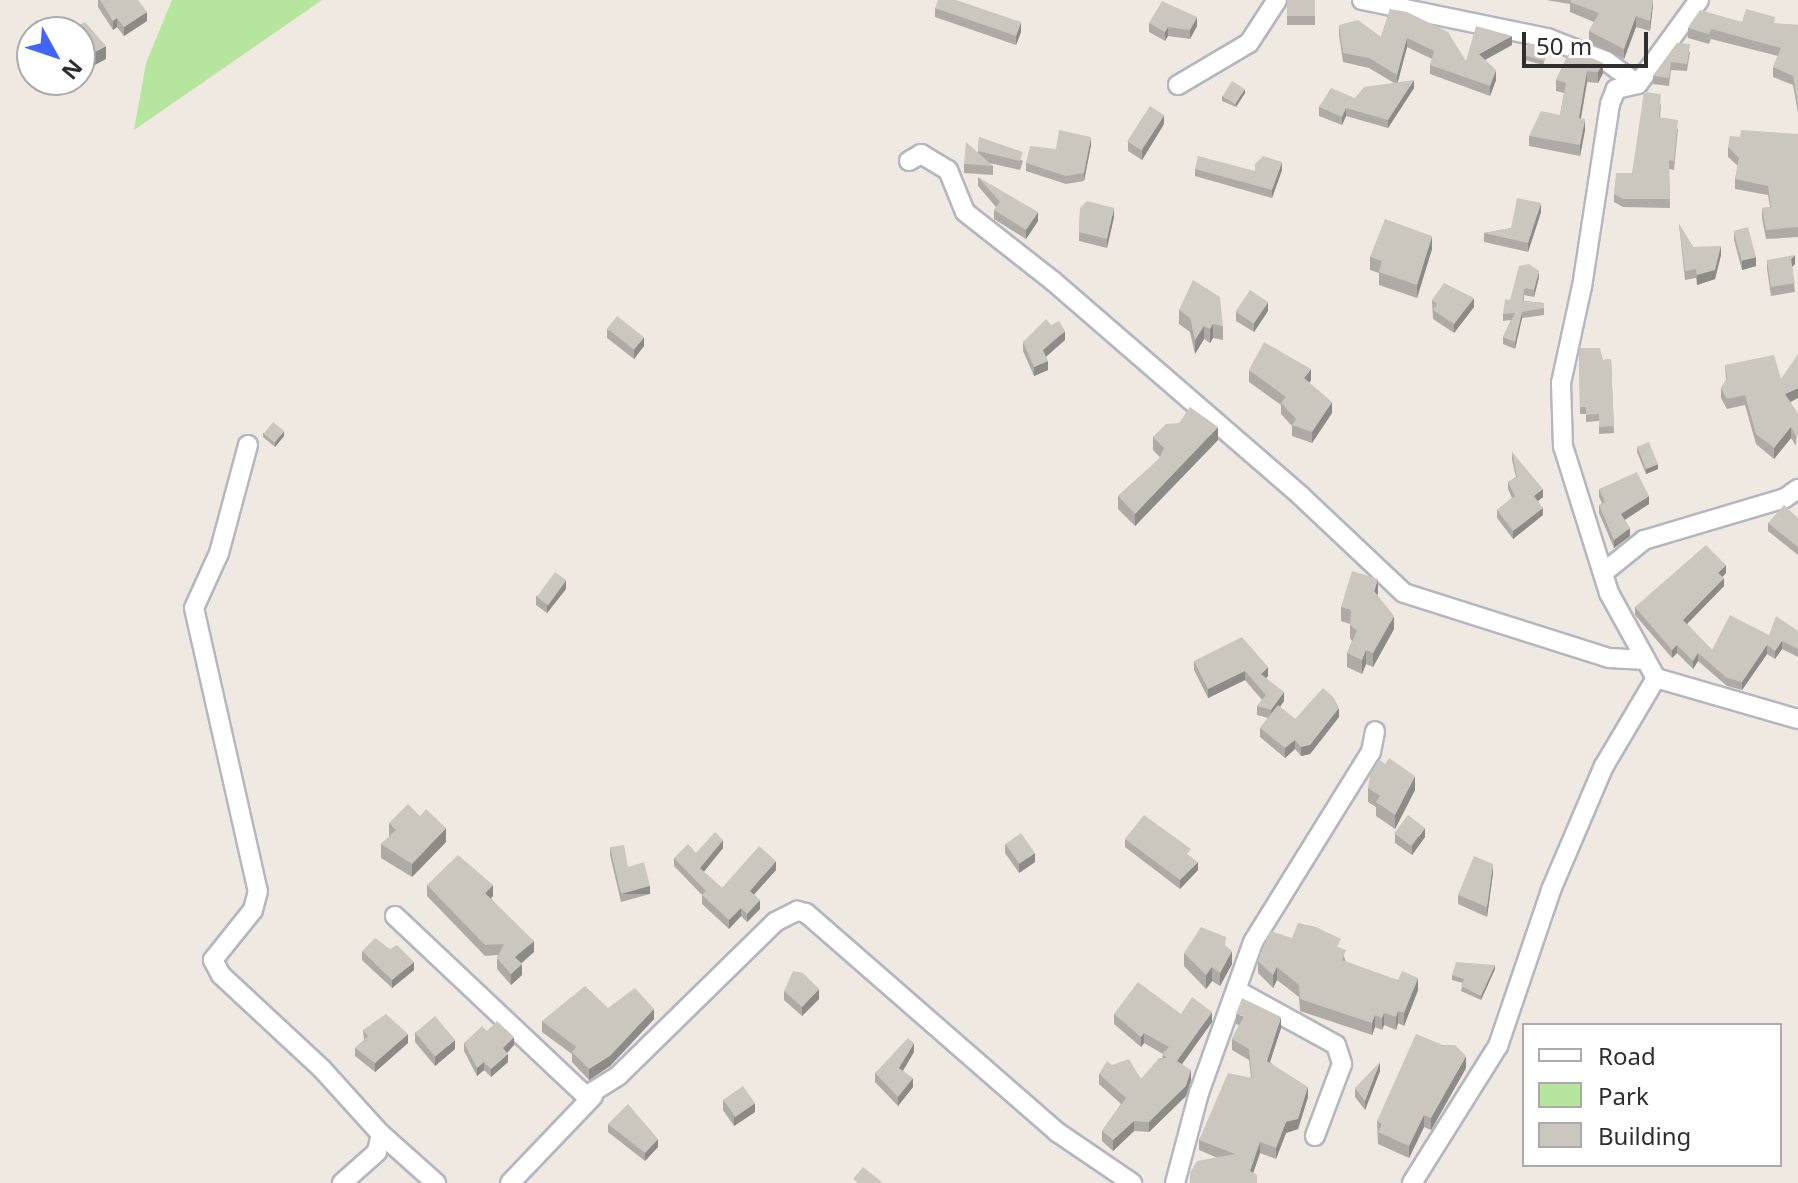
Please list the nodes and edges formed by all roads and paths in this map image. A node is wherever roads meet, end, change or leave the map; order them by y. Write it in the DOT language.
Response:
graph roads {
  1 [pos="1277,0"];
  2 [pos="1362,0"];
  3 [pos="1699,0"];
  4 [pos="1638,84"];
  5 [pos="1178,85"];
  6 [pos="909,161"];
  7 [pos="248,445"];
  8 [pos="1798,489"];
  9 [pos="1603,573"];
  10 [pos="1646,660"];
  11 [pos="1656,678"];
  12 [pos="1798,719"];
  13 [pos="1375,731"];
  14 [pos="395,916"];
  15 [pos="1236,990"];
  16 [pos="593,1096"];
  17 [pos="381,1134"];
  18 [pos="1315,1136"];
  19 [pos="342,1183"];
  20 [pos="436,1183"];
  21 [pos="510,1183"];
  22 [pos="1132,1183"];
  23 [pos="1175,1183"];
  24 [pos="1412,1183"];
  1 -- 5 [label="street"];
  2 -- 4 [label="street"];
  3 -- 4 [label="street"];
  4 -- 9 [label="street"];
  6 -- 10 [label="street"];
  7 -- 17 [label="street"];
  8 -- 9 [label="street"];
  9 -- 10 [label="street"];
  10 -- 11 [label="street"];
  11 -- 12 [label="street"];
  11 -- 24 [label="street"];
  13 -- 15 [label="street"];
  14 -- 16 [label="street"];
  15 -- 18 [label="street"];
  15 -- 23 [label="street"];
  16 -- 21 [label="street"];
  16 -- 22 [label="street"];
  17 -- 19 [label="street"];
  17 -- 20 [label="street"];
}
